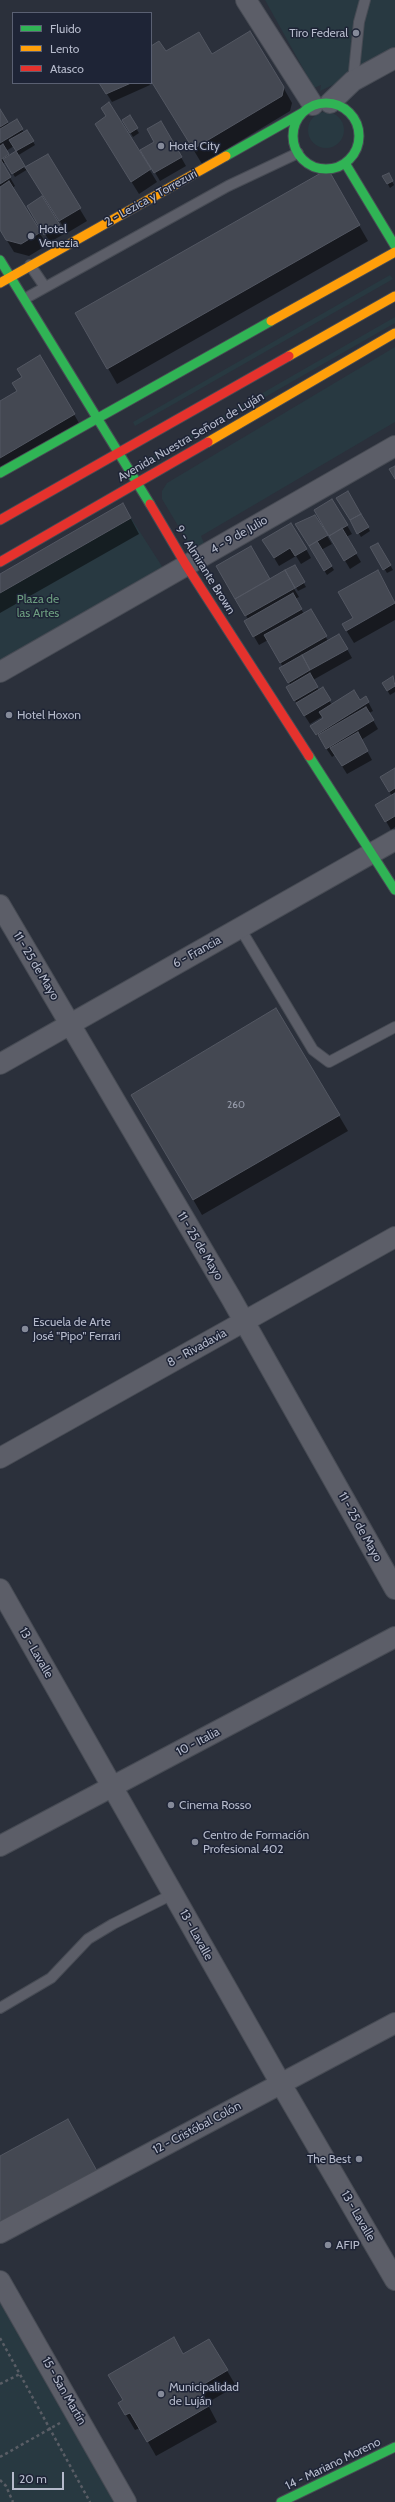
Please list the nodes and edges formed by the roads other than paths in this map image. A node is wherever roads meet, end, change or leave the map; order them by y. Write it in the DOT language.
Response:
graph roads {
  1 [pos="246,0"];
  2 [pos="365,0"];
  3 [pos="395,58"];
  4 [pos="353,81"];
  5 [pos="315,107"];
  6 [pos="298,153"];
  7 [pos="346,163"];
  8 [pos="395,246"];
  9 [pos="395,252"];
  10 [pos="0,260"];
  11 [pos="30,265"];
  12 [pos="11,277"];
  13 [pos="0,284"];
  14 [pos="45,287"];
  15 [pos="395,296"];
  16 [pos="26,298"];
  17 [pos="395,333"];
  18 [pos="98,417"];
  19 [pos="395,446"];
  20 [pos="120,452"];
  21 [pos="0,474"];
  22 [pos="137,482"];
  23 [pos="0,520"];
  24 [pos="0,562"];
  25 [pos="186,565"];
  26 [pos="0,672"];
  27 [pos="395,840"];
  28 [pos="372,852"];
  29 [pos="395,890"];
  30 [pos="0,905"];
  31 [pos="240,928"];
  32 [pos="70,1023"];
  33 [pos="395,1027"];
  34 [pos="0,1064"];
  35 [pos="395,1238"];
  36 [pos="245,1322"];
  37 [pos="0,1458"];
  38 [pos="0,1589"];
  39 [pos="395,1589"];
  40 [pos="395,1637"];
  41 [pos="112,1787"];
  42 [pos="0,1846"];
  43 [pos="173,1894"];
  44 [pos="0,2008"];
  45 [pos="395,2023"];
  46 [pos="281,2084"];
  47 [pos="0,2233"];
  48 [pos="395,2280"];
  49 [pos="0,2281"];
  50 [pos="395,2447"];
  51 [pos="126,2502"];
  52 [pos="280,2502"];
  1 -- 5 [label="street"];
  2 -- 4 [label="lane"];
  3 -- 4 [label="street, 2 - Lezica y Torrezuri"];
  4 -- 5 [label="street, 2 - Lezica y Torrezuri"];
  5 -- 6 [label="street"];
  5 -- 7 [label="street"];
  5 -- 11 [label="street, 2 - Lezica y Torrezuri"];
  6 -- 7 [label="street"];
  6 -- 14 [label="lane"];
  7 -- 8 [label="street"];
  9 -- 18 [label="street"];
  10 -- 12 [label="street, 9 - Almirante Brown"];
  11 -- 12 [label="street, 2 - Lezica y Torrezuri"];
  11 -- 14 [label="lane"];
  12 -- 13 [label="street, 2 - Lezica y Torrezuri"];
  12 -- 16 [label="street, 9 - Almirante Brown"];
  14 -- 16 [label="lane"];
  15 -- 20 [label="street, Avenida Nuestra Señora de Luján"];
  16 -- 18 [label="street, 9 - Almirante Brown"];
  17 -- 22 [label="street, Avenida Nuestra Señora de Luján"];
  18 -- 20 [label="street, 9 - Almirante Brown"];
  18 -- 21 [label="street"];
  19 -- 25 [label="street, 4 - 9 de Julio"];
  20 -- 22 [label="street, 9 - Almirante Brown"];
  20 -- 23 [label="street, Avenida Nuestra Señora de Luján"];
  22 -- 24 [label="street, Avenida Nuestra Señora de Luján"];
  22 -- 25 [label="street, 9 - Almirante Brown"];
  25 -- 26 [label="street, 4 - 9 de Julio"];
  25 -- 28 [label="street, 9 - Almirante Brown"];
  27 -- 28 [label="street, 6 - Francia"];
  28 -- 29 [label="street, 9 - Almirante Brown"];
  28 -- 31 [label="street, 6 - Francia"];
  30 -- 32 [label="street, 11 - 25 de Mayo"];
  31 -- 32 [label="street, 6 - Francia"];
  31 -- 33 [label="lane"];
  32 -- 34 [label="street, 6 - Francia"];
  32 -- 36 [label="street, 11 - 25 de Mayo"];
  35 -- 36 [label="street, 8 - Rivadavia"];
  36 -- 37 [label="street, 8 - Rivadavia"];
  36 -- 39 [label="street, 11 - 25 de Mayo"];
  38 -- 41 [label="street, 13 - Lavalle"];
  40 -- 41 [label="street, 10 - Italia"];
  41 -- 42 [label="street, 10 - Italia"];
  41 -- 43 [label="street, 13 - Lavalle"];
  43 -- 44 [label="lane"];
  43 -- 46 [label="street, 13 - Lavalle"];
  45 -- 46 [label="street, 12 - Cristóbal Colón"];
  46 -- 47 [label="street, 12 - Cristóbal Colón"];
  46 -- 48 [label="street, 13 - Lavalle"];
  49 -- 51 [label="street, 15 - San Martín"];
  50 -- 52 [label="street, 14 - Mariano Moreno"];
}
